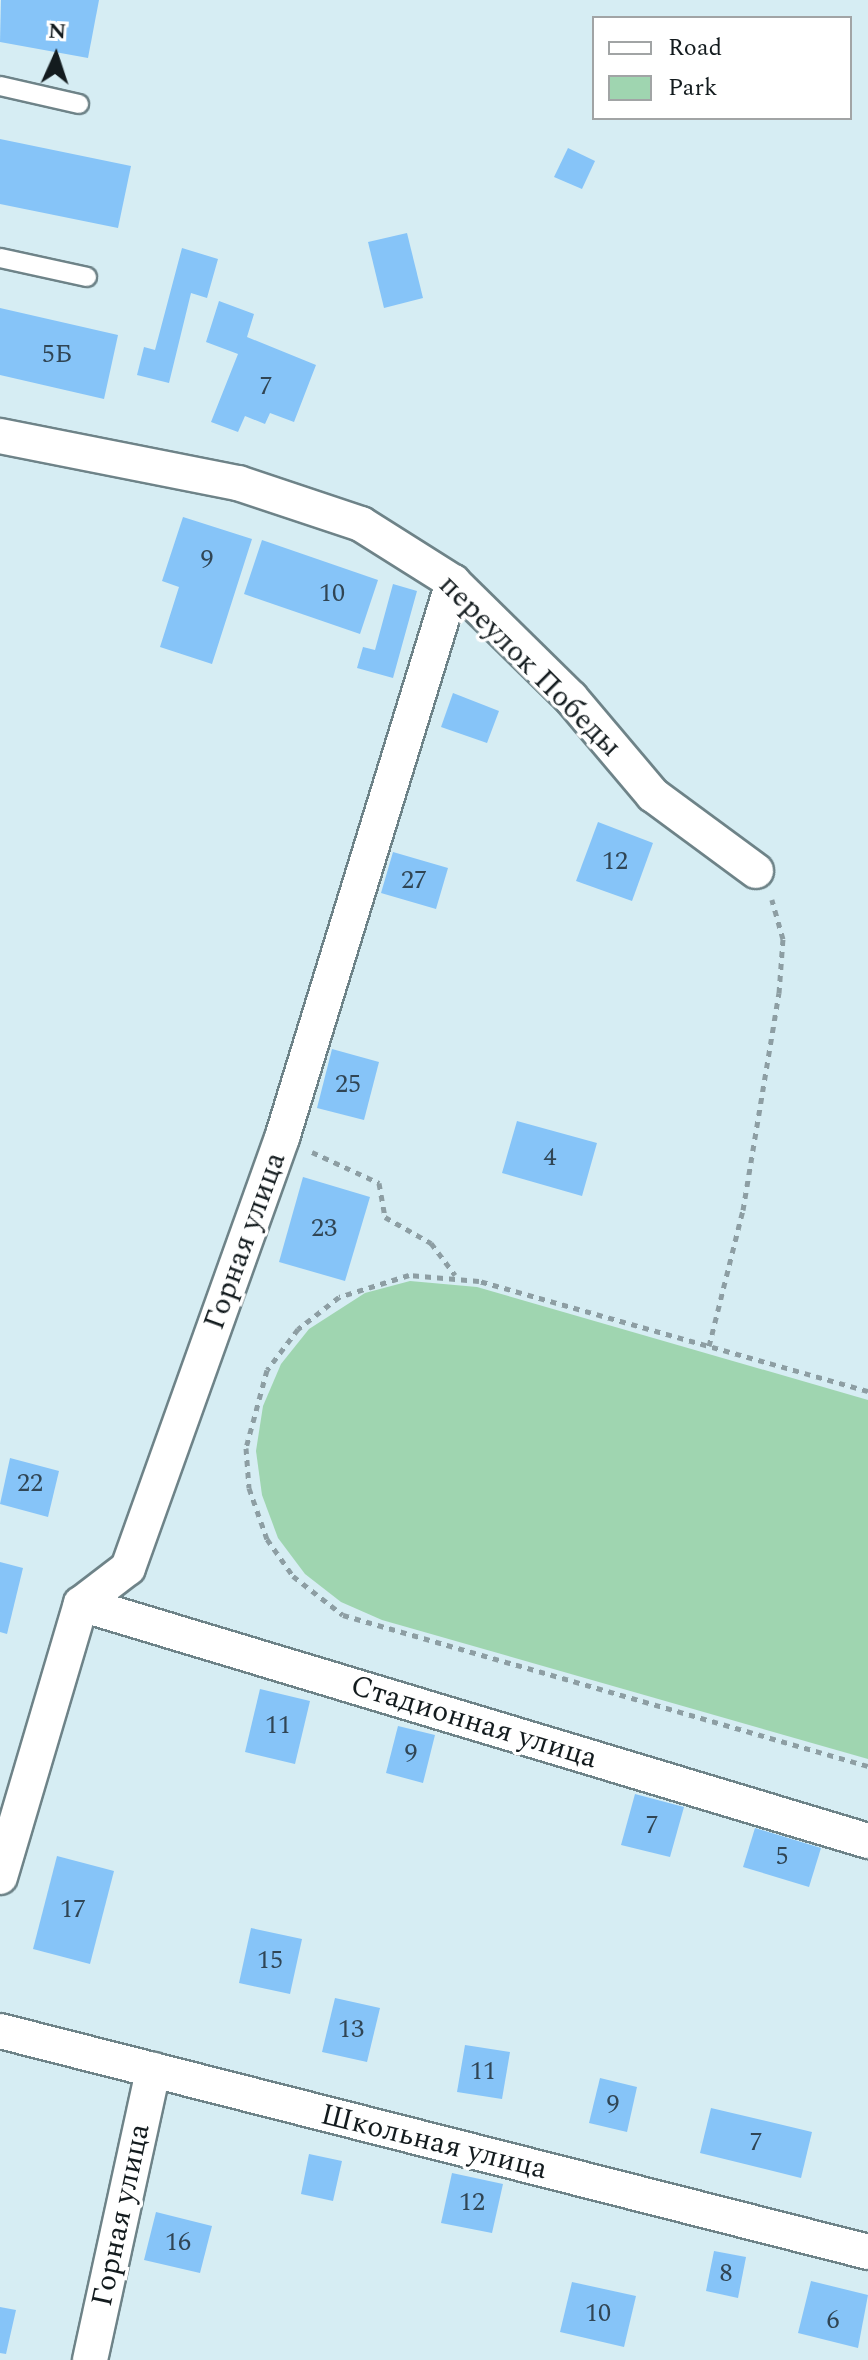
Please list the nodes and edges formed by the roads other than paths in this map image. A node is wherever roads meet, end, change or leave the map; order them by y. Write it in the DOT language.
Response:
graph roads {
  1 [pos="0,86"];
  2 [pos="79,104"];
  3 [pos="0,258"];
  4 [pos="87,277"];
  5 [pos="0,436"];
  6 [pos="453,582"];
  7 [pos="756,871"];
  8 [pos="81,1604"];
  9 [pos="868,1841"];
  10 [pos="0,1877"];
  11 [pos="0,2031"];
  12 [pos="153,2070"];
  13 [pos="868,2252"];
  14 [pos="90,2360"];
  1 -- 2 [label="lane"];
  3 -- 4 [label="lane"];
  5 -- 6 [label="street, переулок Победы"];
  6 -- 7 [label="street, переулок Победы"];
  6 -- 8 [label="street, Горная улица"];
  8 -- 9 [label="street, Стадионная улица"];
  8 -- 10 [label="street"];
  11 -- 12 [label="street, Школьная улица"];
  12 -- 13 [label="street, Школьная улица"];
  12 -- 14 [label="street, Горная улица"];
}
